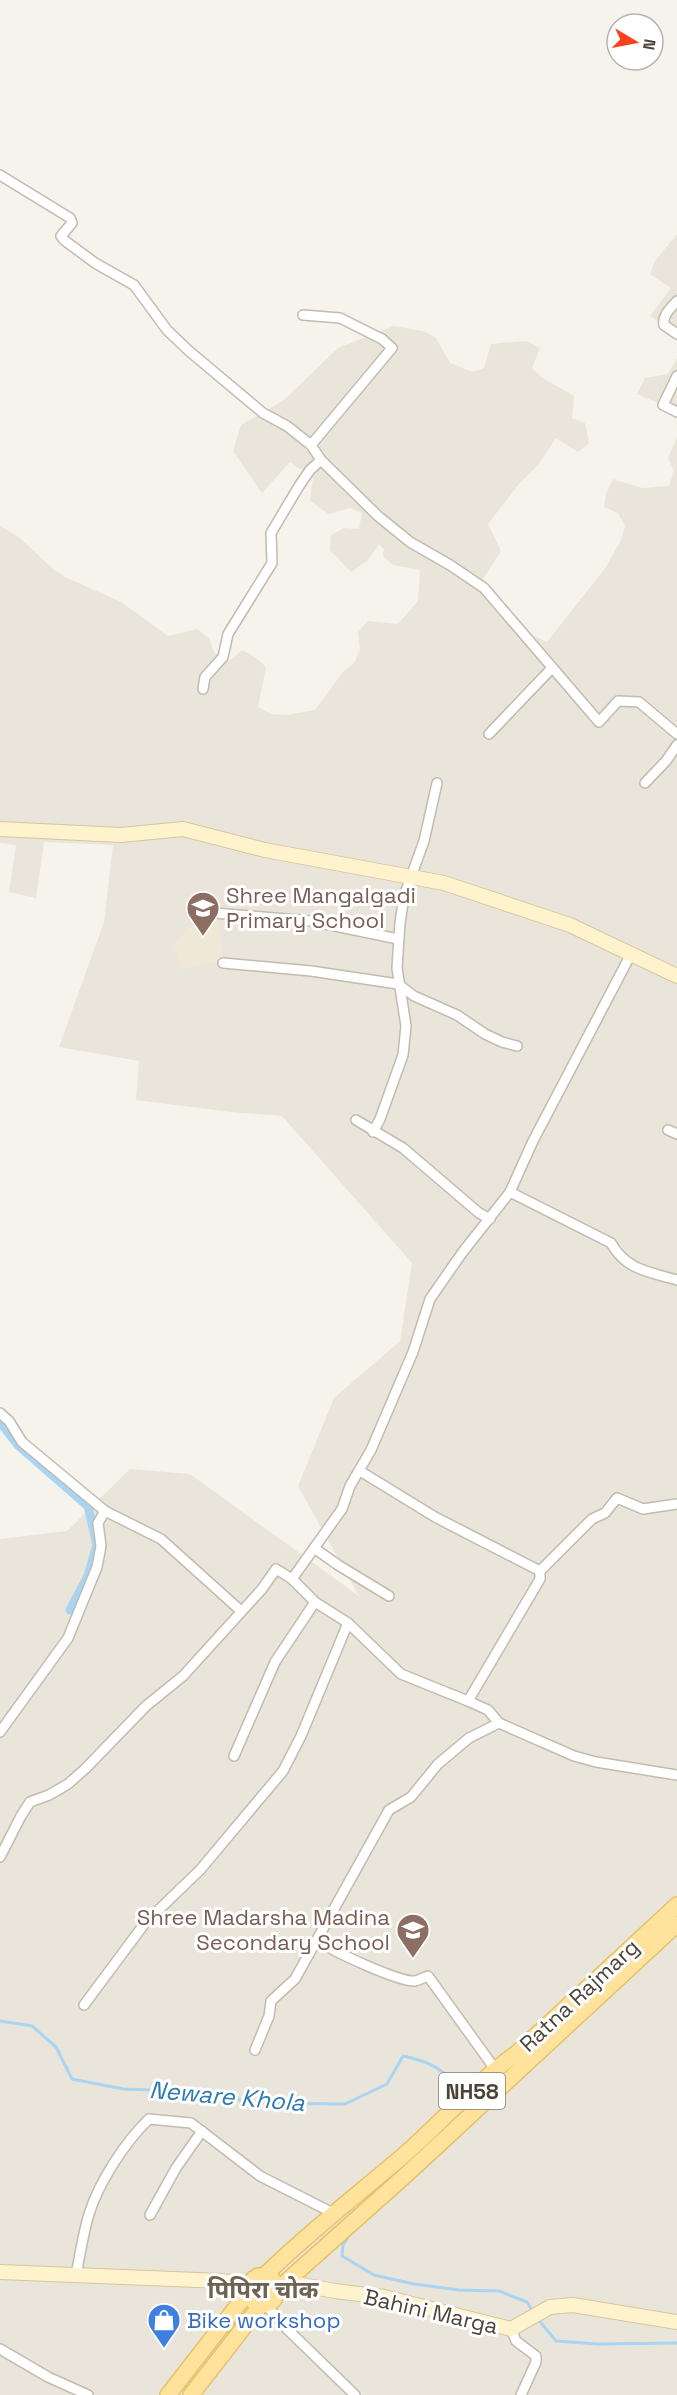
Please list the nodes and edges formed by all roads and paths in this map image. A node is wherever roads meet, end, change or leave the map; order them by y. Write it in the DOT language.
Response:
graph roads {
  1 [pos="0,175"];
  2 [pos="677,301"];
  3 [pos="303,315"];
  4 [pos="677,334"];
  5 [pos="677,376"];
  6 [pos="677,412"];
  7 [pos="311,445"];
  8 [pos="321,460"];
  9 [pos="552,668"];
  10 [pos="203,689"];
  11 [pos="489,734"];
  12 [pos="677,734"];
  13 [pos="677,745"];
  14 [pos="437,783"];
  15 [pos="645,783"];
  16 [pos="0,829"];
  17 [pos="410,876"];
  18 [pos="215,913"];
  19 [pos="398,939"];
  20 [pos="630,954"];
  21 [pos="223,963"];
  22 [pos="677,976"];
  23 [pos="398,984"];
  24 [pos="517,1046"];
  25 [pos="356,1120"];
  26 [pos="374,1132"];
  27 [pos="510,1192"];
  28 [pos="490,1219"];
  29 [pos="677,1280"];
  30 [pos="0,1413"];
  31 [pos="360,1471"];
  32 [pos="677,1504"];
  33 [pos="105,1511"];
  34 [pos="314,1548"];
  35 [pos="540,1571"];
  36 [pos="292,1579"];
  37 [pos="389,1596"];
  38 [pos="315,1602"];
  39 [pos="241,1611"];
  40 [pos="348,1623"];
  41 [pos="468,1701"];
  42 [pos="499,1723"];
  43 [pos="0,1732"];
  44 [pos="234,1756"];
  45 [pos="677,1775"];
  46 [pos="0,1857"];
  47 [pos="677,1905"];
  48 [pos="677,1924"];
  49 [pos="318,1940"];
  50 [pos="84,2005"];
  51 [pos="255,2050"];
  52 [pos="495,2069"];
  53 [pos="202,2131"];
  54 [pos="333,2213"];
  55 [pos="150,2215"];
  56 [pos="0,2272"];
  57 [pos="76,2275"];
  58 [pos="265,2275"];
  59 [pos="282,2286"];
  60 [pos="248,2288"];
  61 [pos="263,2305"];
  62 [pos="677,2322"];
  63 [pos="511,2330"];
  64 [pos="0,2349"];
  65 [pos="88,2395"];
  66 [pos="168,2395"];
  67 [pos="191,2395"];
  68 [pos="355,2395"];
  69 [pos="521,2395"];
  1 -- 7 [label="street"];
  2 -- 4 [label="street"];
  3 -- 7 [label="street"];
  5 -- 6 [label="street"];
  7 -- 8 [label="street"];
  8 -- 9 [label="street"];
  8 -- 10 [label="street"];
  9 -- 11 [label="street"];
  9 -- 12 [label="street"];
  13 -- 15 [label="street"];
  14 -- 17 [label="street"];
  16 -- 17 [label="street"];
  17 -- 19 [label="street"];
  17 -- 20 [label="street"];
  18 -- 19 [label="street"];
  19 -- 23 [label="street"];
  20 -- 22 [label="street"];
  20 -- 27 [label="street"];
  21 -- 23 [label="street"];
  23 -- 24 [label="street"];
  23 -- 26 [label="street"];
  25 -- 26 [label="street"];
  26 -- 28 [label="street"];
  27 -- 28 [label="street"];
  27 -- 29 [label="street"];
  28 -- 31 [label="street"];
  30 -- 33 [label="street"];
  31 -- 34 [label="street"];
  31 -- 35 [label="street"];
  32 -- 35 [label="street"];
  33 -- 39 [label="street"];
  33 -- 43 [label="street"];
  34 -- 36 [label="street"];
  34 -- 37 [label="street"];
  35 -- 41 [label="street"];
  36 -- 38 [label="street"];
  36 -- 39 [label="street"];
  38 -- 40 [label="street"];
  38 -- 44 [label="street"];
  39 -- 46 [label="street"];
  40 -- 41 [label="street"];
  40 -- 50 [label="street"];
  41 -- 42 [label="street"];
  42 -- 45 [label="street"];
  42 -- 49 [label="street"];
  47 -- 52 [label="main road, Ratna Rajmarg / NH58"];
  48 -- 59 [label="main road, Ratna Rajmarg / NH58"];
  49 -- 51 [label="street"];
  49 -- 52 [label="street"];
  52 -- 54 [label="main road, Ratna Rajmarg / NH58"];
  53 -- 54 [label="street"];
  53 -- 55 [label="street"];
  53 -- 57 [label="street"];
  54 -- 58 [label="main road, Ratna Rajmarg / NH58"];
  56 -- 57 [label="street"];
  57 -- 60 [label="street"];
  58 -- 59 [label="main road"];
  58 -- 60 [label="main road, Ratna Rajmarg / NH58"];
  59 -- 61 [label="main road, Ratna Rajmarg / NH58"];
  59 -- 63 [label="street, Bahini Marga"];
  60 -- 61 [label="main road"];
  60 -- 66 [label="main road, Ratna Rajmarg / NH58"];
  61 -- 67 [label="main road, Ratna Rajmarg / NH58"];
  61 -- 68 [label="street"];
  62 -- 63 [label="street, Bahini Marga"];
  63 -- 69 [label="street"];
  64 -- 65 [label="street"];
}
